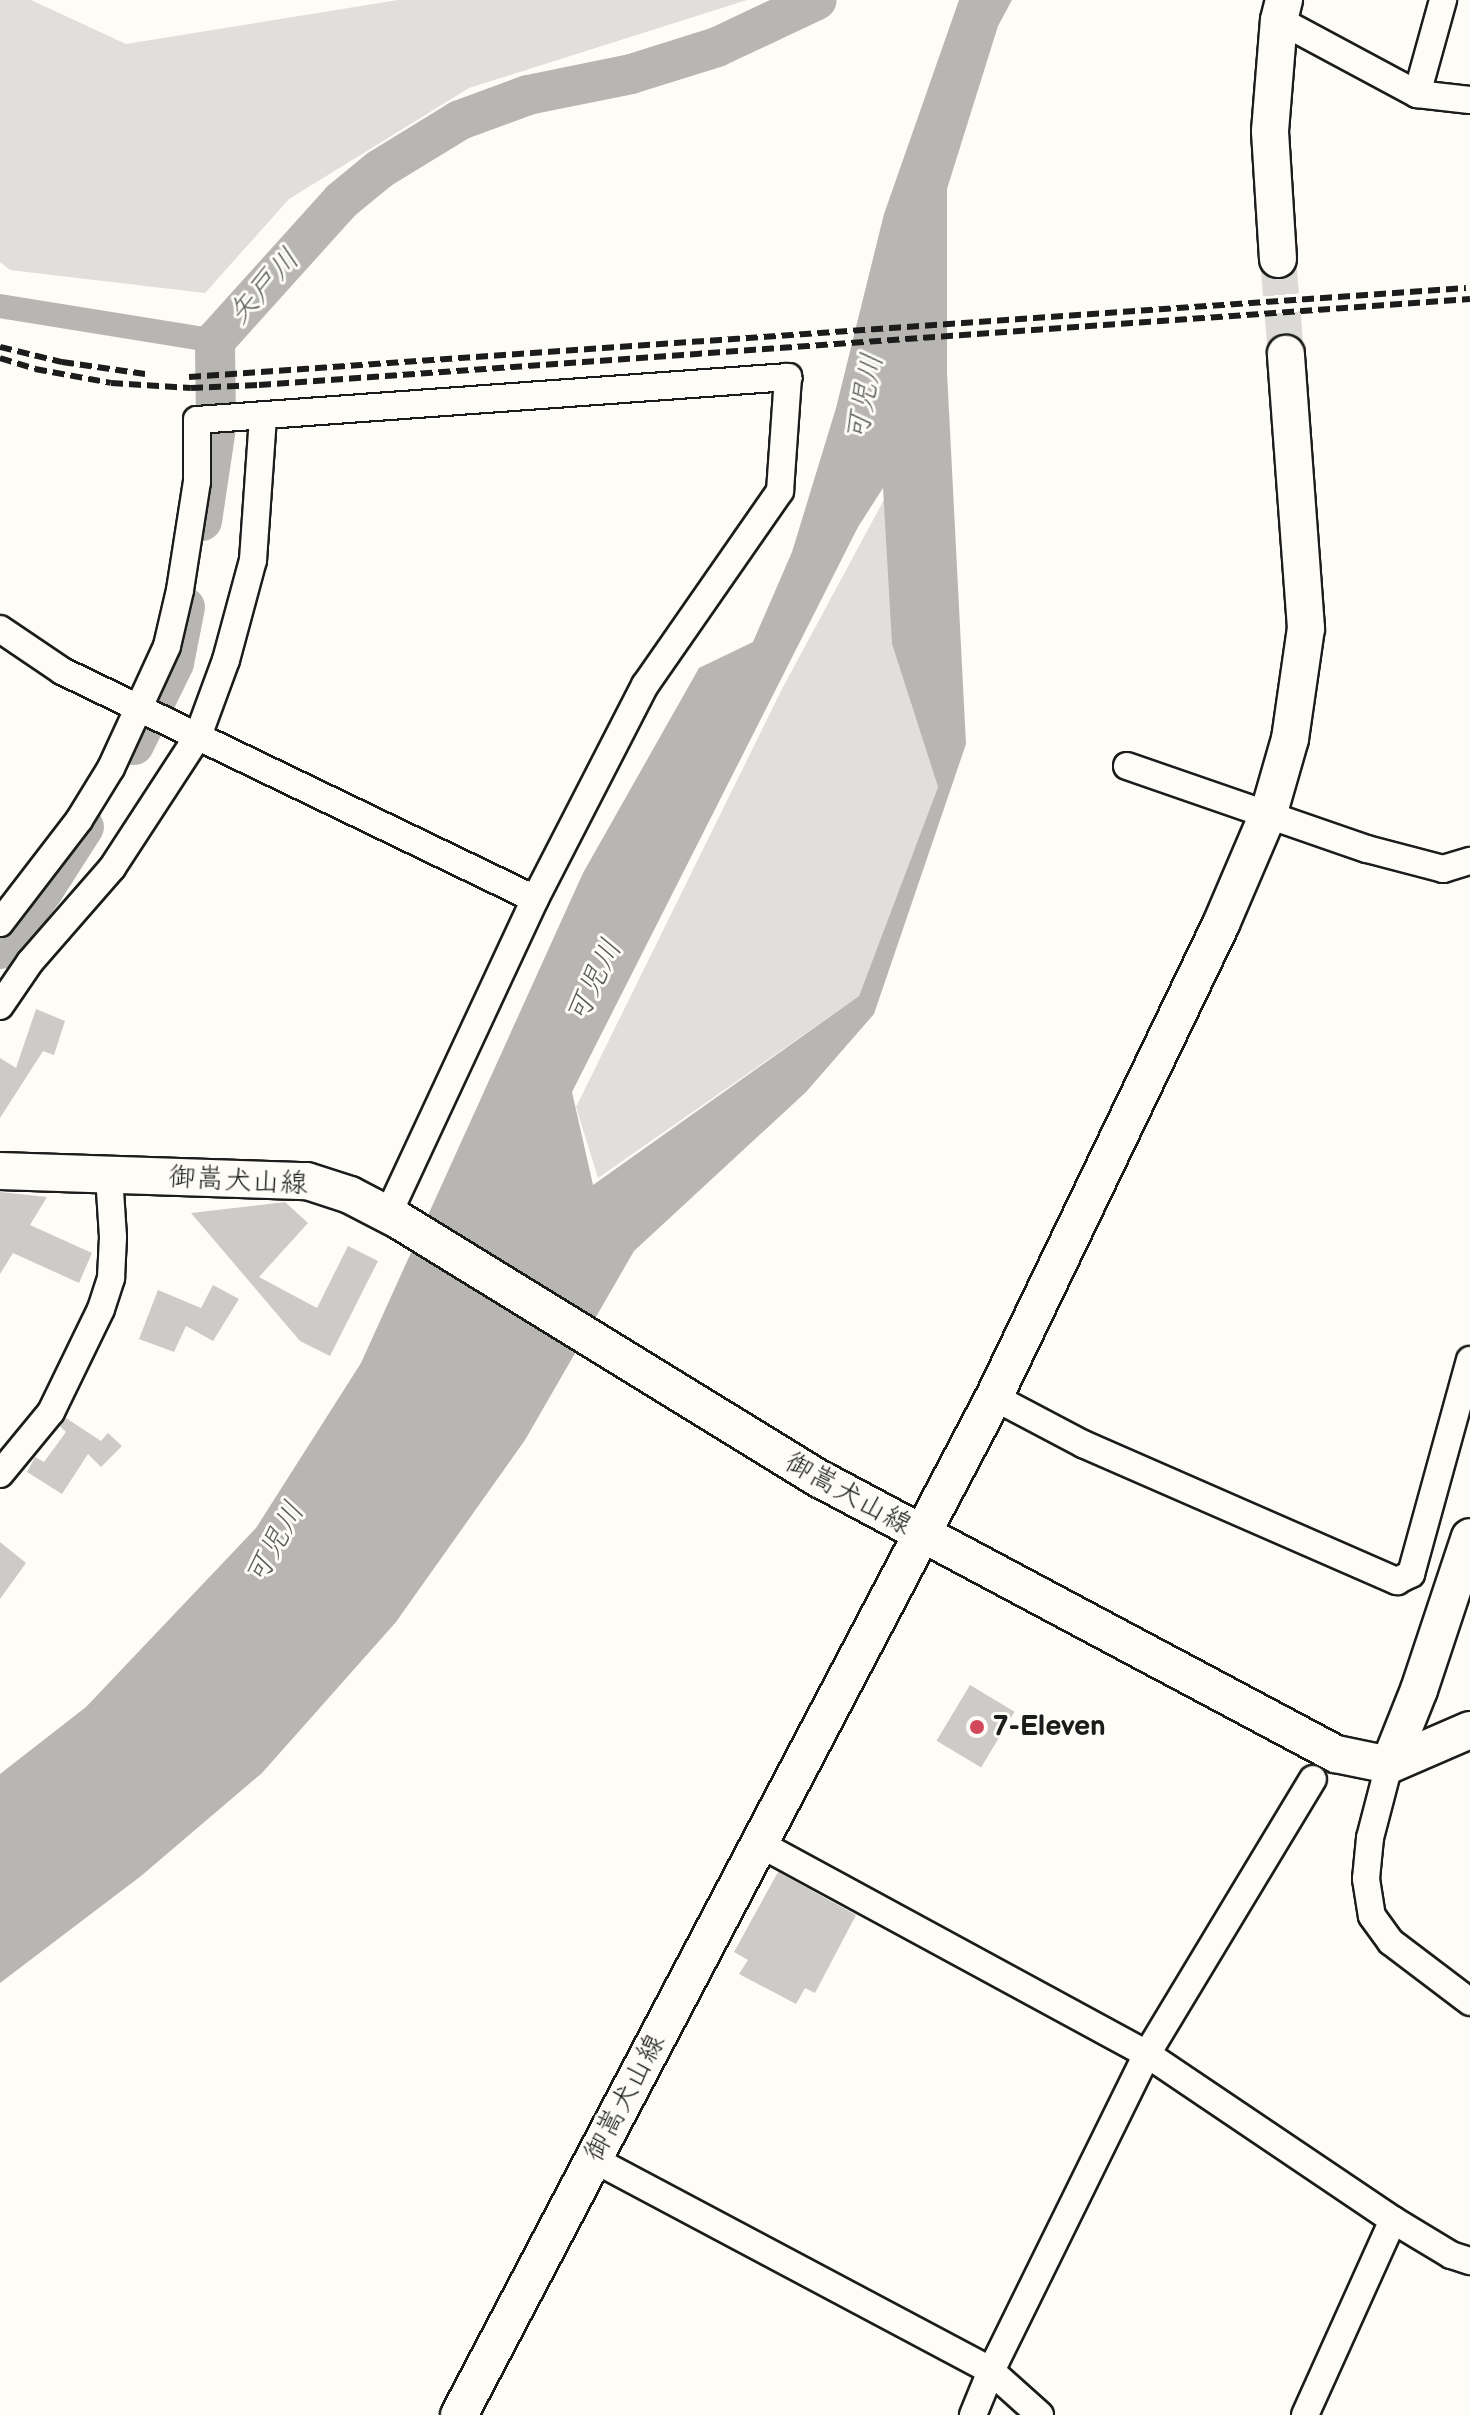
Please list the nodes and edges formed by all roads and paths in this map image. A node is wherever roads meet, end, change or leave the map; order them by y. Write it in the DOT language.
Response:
graph roads {
  1 [pos="1443,0"];
  2 [pos="1282,10"];
  3 [pos="1417,94"];
  4 [pos="1470,100"];
  5 [pos="1278,259"];
  6 [pos="1286,354"];
  7 [pos="263,417"];
  8 [pos="0,629"];
  9 [pos="138,709"];
  10 [pos="193,733"];
  11 [pos="1127,766"];
  12 [pos="1269,812"];
  13 [pos="1470,861"];
  14 [pos="535,899"];
  15 [pos="0,923"];
  16 [pos="0,1006"];
  17 [pos="0,1171"];
  18 [pos="109,1175"];
  19 [pos="394,1218"];
  20 [pos="1470,1360"];
  21 [pos="994,1397"];
  22 [pos="0,1474"];
  23 [pos="921,1533"];
  24 [pos="1470,1537"];
  25 [pos="1470,1730"];
  26 [pos="1389,1765"];
  27 [pos="1313,1779"];
  28 [pos="760,1844"];
  29 [pos="1470,2002"];
  30 [pos="1147,2054"];
  31 [pos="593,2159"];
  32 [pos="1393,2220"];
  33 [pos="1470,2261"];
  34 [pos="991,2371"];
  35 [pos="459,2415"];
  36 [pos="973,2415"];
  37 [pos="1040,2415"];
  38 [pos="1305,2415"];
  1 -- 3 [label="street"];
  2 -- 3 [label="street"];
  2 -- 5 [label="street"];
  3 -- 4 [label="street"];
  6 -- 12 [label="street"];
  7 -- 9 [label="street"];
  7 -- 10 [label="street"];
  7 -- 14 [label="street"];
  8 -- 9 [label="street"];
  9 -- 10 [label="street"];
  9 -- 15 [label="street"];
  10 -- 14 [label="street"];
  10 -- 16 [label="street"];
  11 -- 12 [label="street"];
  12 -- 13 [label="street"];
  12 -- 21 [label="street"];
  14 -- 19 [label="street"];
  17 -- 18 [label="street, 御嵩犬山線"];
  18 -- 19 [label="street, 御嵩犬山線"];
  18 -- 22 [label="street"];
  19 -- 23 [label="street, 御嵩犬山線"];
  20 -- 21 [label="street"];
  21 -- 23 [label="street"];
  23 -- 26 [label="street"];
  23 -- 28 [label="street, 御嵩犬山線"];
  24 -- 26 [label="street"];
  25 -- 26 [label="street"];
  26 -- 29 [label="street"];
  27 -- 30 [label="street"];
  28 -- 30 [label="street"];
  28 -- 31 [label="street, 御嵩犬山線"];
  30 -- 32 [label="street"];
  30 -- 34 [label="street"];
  31 -- 34 [label="street"];
  31 -- 35 [label="street, 御嵩犬山線"];
  32 -- 33 [label="street"];
  32 -- 38 [label="street"];
  34 -- 36 [label="street"];
  34 -- 37 [label="street"];
}
